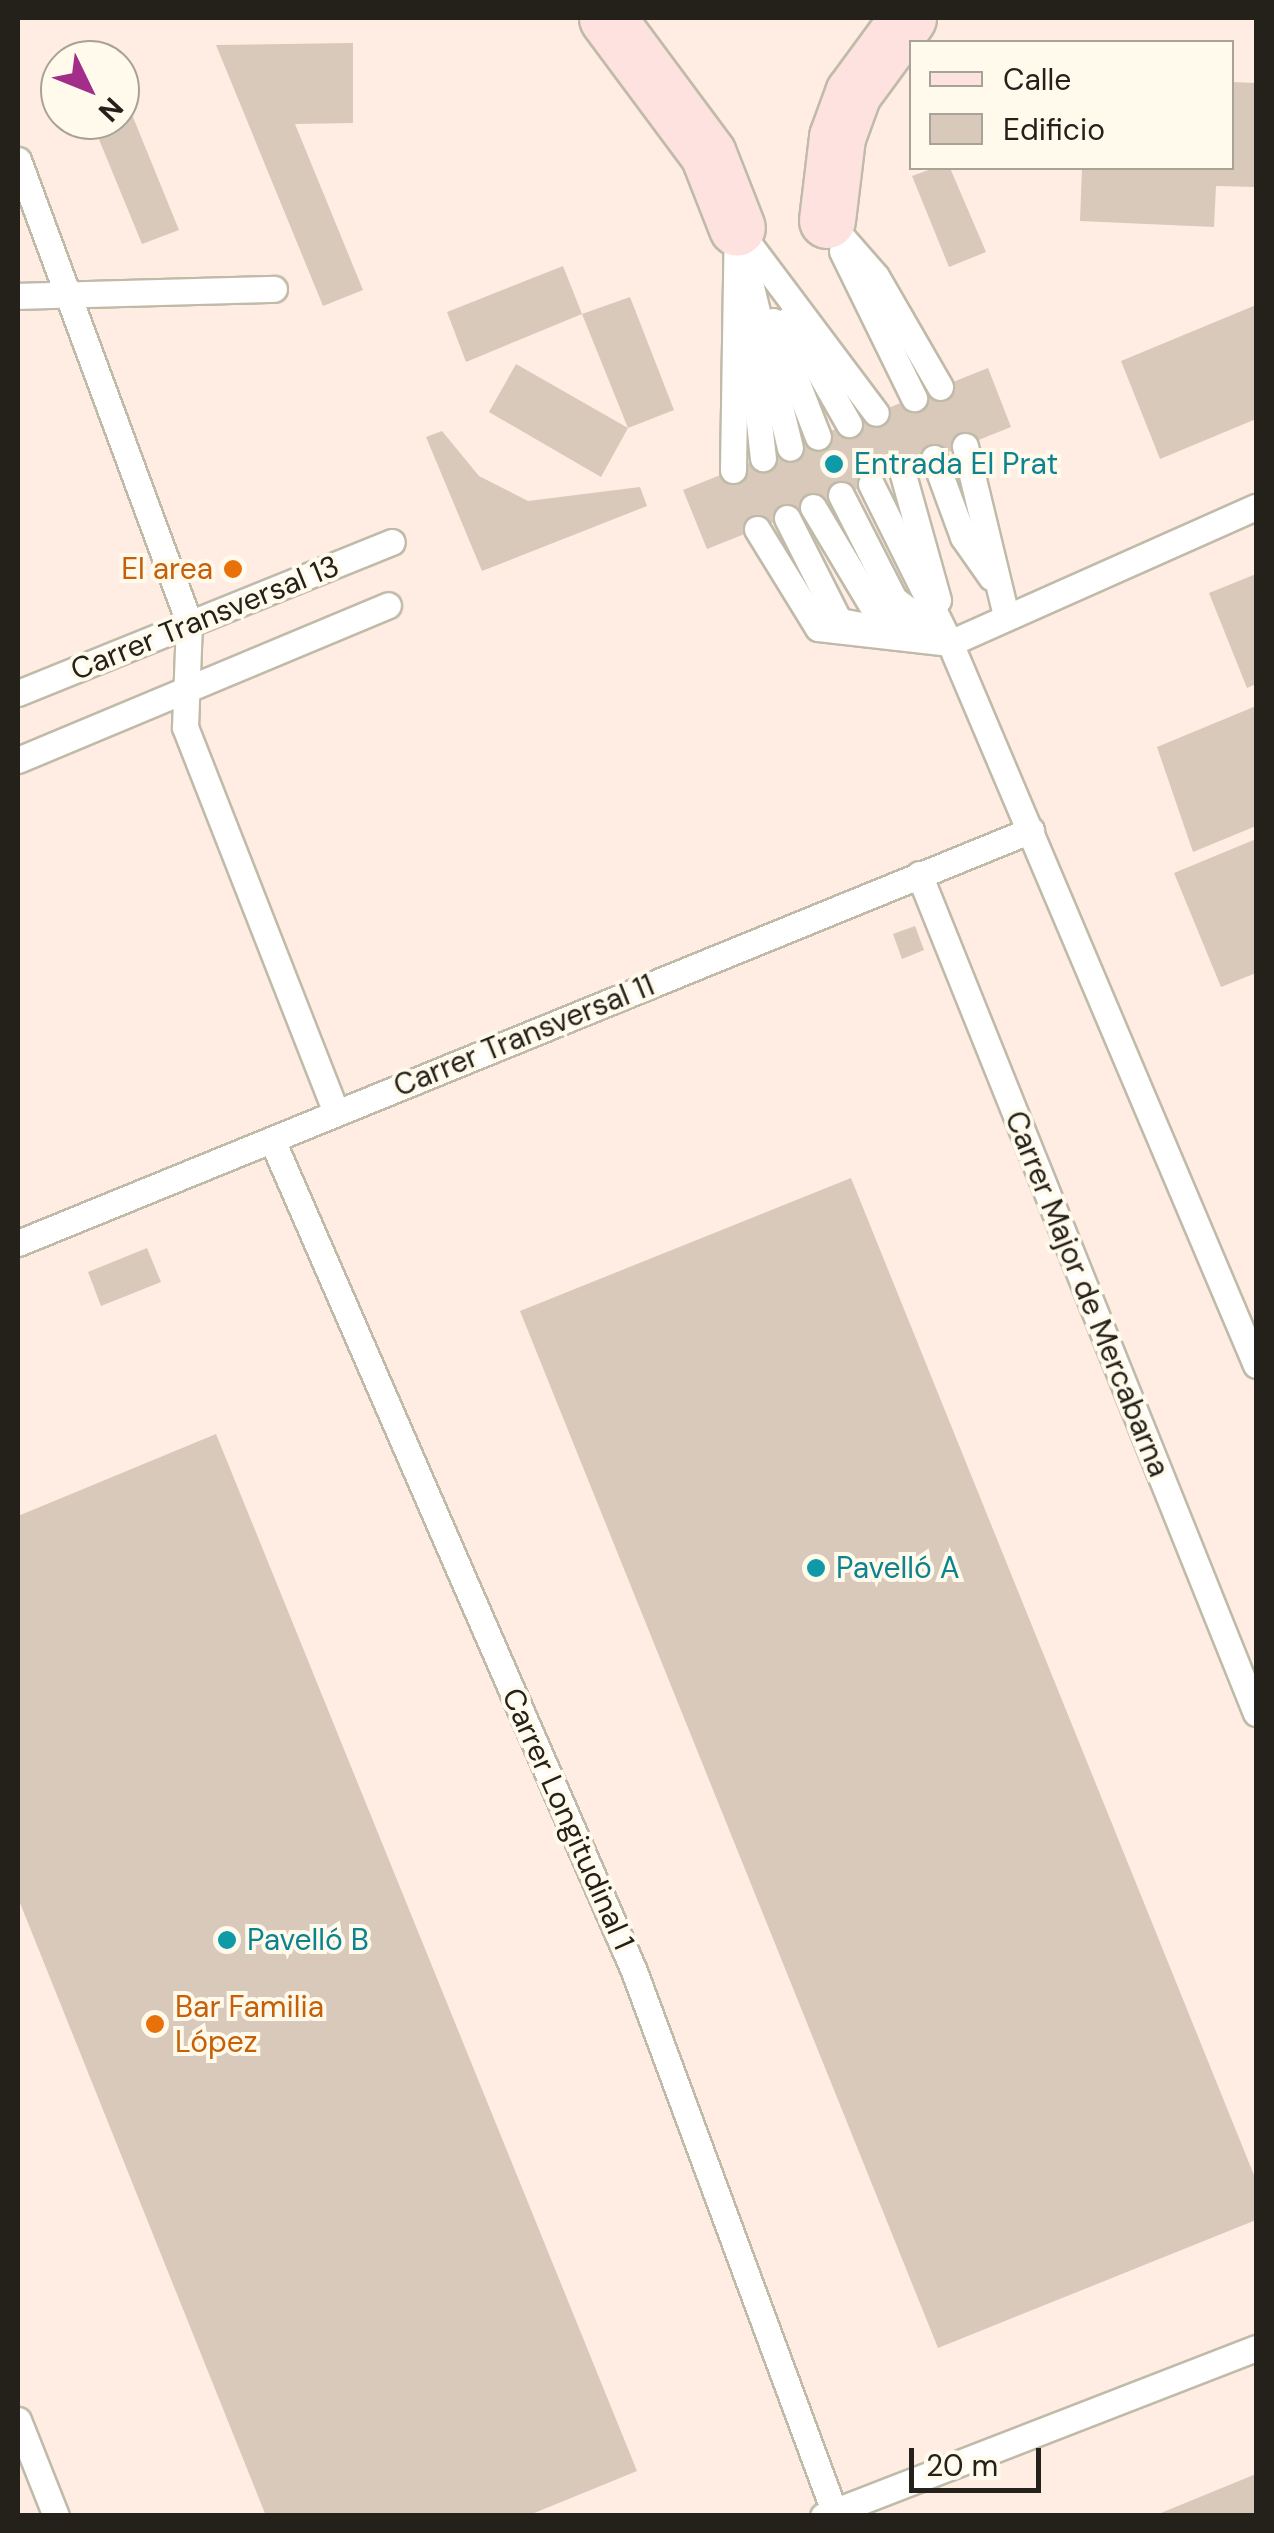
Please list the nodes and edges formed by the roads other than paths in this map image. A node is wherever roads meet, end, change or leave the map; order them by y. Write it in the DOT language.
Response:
graph roads {
  1 [pos="607,18"];
  2 [pos="908,18"];
  3 [pos="18,160"];
  4 [pos="827,220"];
  5 [pos="737,228"];
  6 [pos="274,289"];
  7 [pos="18,296"];
  8 [pos="72,296"];
  9 [pos="940,387"];
  10 [pos="914,398"];
  11 [pos="876,413"];
  12 [pos="849,424"];
  13 [pos="818,437"];
  14 [pos="964,446"];
  15 [pos="790,448"];
  16 [pos="763,458"];
  17 [pos="934,458"];
  18 [pos="733,470"];
  19 [pos="902,472"];
  20 [pos="871,484"];
  21 [pos="841,496"];
  22 [pos="813,507"];
  23 [pos="1256,507"];
  24 [pos="787,518"];
  25 [pos="757,529"];
  26 [pos="392,542"];
  27 [pos="994,581"];
  28 [pos="388,604"];
  29 [pos="1006,616"];
  30 [pos="189,624"];
  31 [pos="950,643"];
  32 [pos="186,688"];
  33 [pos="18,694"];
  34 [pos="18,760"];
  35 [pos="1031,830"];
  36 [pos="919,874"];
  37 [pos="336,1112"];
  38 [pos="272,1140"];
  39 [pos="18,1242"];
  40 [pos="1256,1365"];
  41 [pos="1256,1713"];
  42 [pos="1256,2348"];
  43 [pos="18,2420"];
  44 [pos="829,2513"];
  45 [pos="56,2516"];
  1 -- 5 [label="main road"];
  2 -- 4 [label="main road"];
  3 -- 8 [label="lane"];
  4 -- 9 [label="lane"];
  4 -- 10 [label="lane"];
  5 -- 11 [label="lane"];
  5 -- 12 [label="lane"];
  5 -- 13 [label="lane"];
  5 -- 15 [label="lane"];
  5 -- 16 [label="lane"];
  5 -- 18 [label="lane"];
  6 -- 8 [label="lane"];
  7 -- 8 [label="lane"];
  8 -- 30 [label="lane"];
  14 -- 27 [label="lane"];
  17 -- 27 [label="lane"];
  19 -- 31 [label="lane"];
  20 -- 31 [label="lane"];
  21 -- 31 [label="lane"];
  22 -- 31 [label="lane"];
  23 -- 29 [label="lane"];
  24 -- 31 [label="lane"];
  25 -- 31 [label="lane"];
  26 -- 30 [label="lane, Carrer Transversal 13"];
  27 -- 29 [label="lane"];
  28 -- 32 [label="lane, Carrer Transversal 13"];
  29 -- 31 [label="lane"];
  30 -- 32 [label="lane"];
  30 -- 33 [label="lane, Carrer Transversal 13"];
  31 -- 35 [label="lane"];
  32 -- 34 [label="lane, Carrer Transversal 13"];
  32 -- 37 [label="lane"];
  35 -- 36 [label="lane, Carrer Transversal 11"];
  35 -- 40 [label="lane"];
  36 -- 37 [label="lane, Carrer Transversal 11"];
  36 -- 41 [label="lane, Carrer Major de Mercabarna"];
  37 -- 38 [label="lane, Carrer Transversal 11"];
  38 -- 39 [label="lane, Carrer Transversal 11"];
  38 -- 44 [label="lane, Carrer Longitudinal 1"];
  42 -- 44 [label="lane"];
  43 -- 45 [label="lane"];
}
